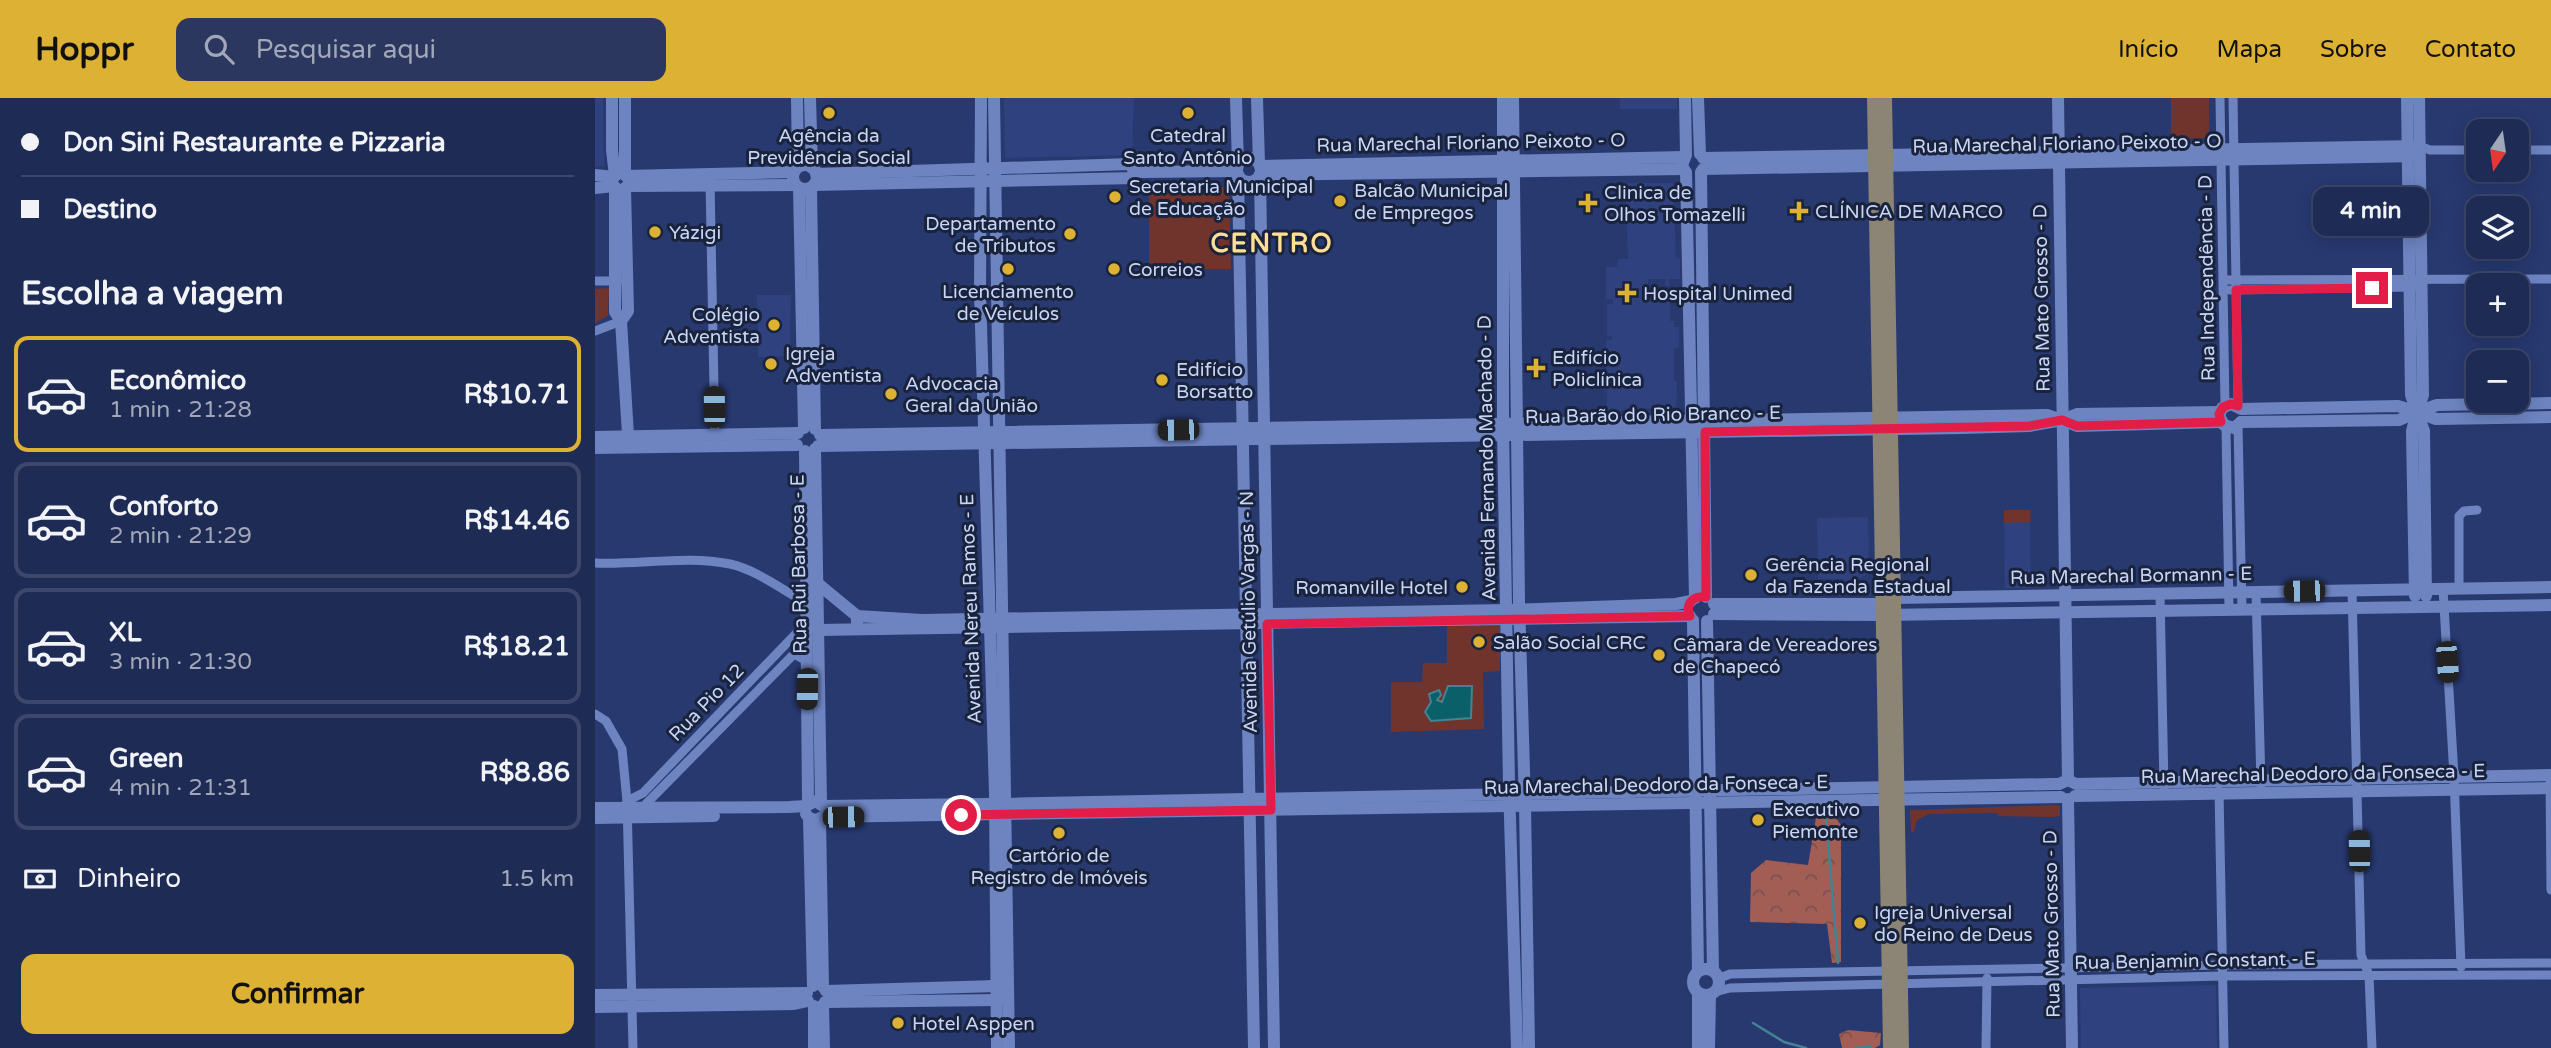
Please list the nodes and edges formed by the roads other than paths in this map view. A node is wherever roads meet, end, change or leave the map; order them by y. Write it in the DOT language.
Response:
graph roads {
  1 [pos="612,98"];
  2 [pos="625,98"];
  3 [pos="797,98"];
  4 [pos="810,98"];
  5 [pos="981,98"];
  6 [pos="994,98"];
  7 [pos="1236,98"];
  8 [pos="1257,98"];
  9 [pos="1503,98"];
  10 [pos="1513,98"];
  11 [pos="1685,98"];
  12 [pos="1698,98"];
  13 [pos="1874,98"];
  14 [pos="1885,98"];
  15 [pos="2057,98"];
  16 [pos="2220,98"];
  17 [pos="2232,98"];
  18 [pos="2407,98"];
  19 [pos="2419,98"];
  20 [pos="2466,150"];
  21 [pos="2529,150"];
  22 [pos="2551,150"];
  23 [pos="2417,151"];
  24 [pos="2227,155"];
  25 [pos="2058,157"];
  26 [pos="1881,160"];
  27 [pos="1685,163"];
  28 [pos="1702,163"];
  29 [pos="1509,167"];
  30 [pos="1260,170"];
  31 [pos="1237,171"];
  32 [pos="595,175"];
  33 [pos="981,175"];
  34 [pos="995,175"];
  35 [pos="805,178"];
  36 [pos="710,180"];
  37 [pos="620,181"];
  38 [pos="595,188"];
  39 [pos="2235,238"];
  40 [pos="2223,239"];
  41 [pos="1690,279"];
  42 [pos="1703,279"];
  43 [pos="2551,279"];
  44 [pos="595,281"];
  45 [pos="621,281"];
  46 [pos="2418,282"];
  47 [pos="2224,285"];
  48 [pos="2236,285"];
  49 [pos="621,321"];
  50 [pos="595,331"];
  51 [pos="2225,356"];
  52 [pos="2237,356"];
  53 [pos="2551,403"];
  54 [pos="2317,407"];
  55 [pos="2417,412"];
  56 [pos="2231,416"];
  57 [pos="2551,417"];
  58 [pos="2062,420"];
  59 [pos="2317,421"];
  60 [pos="1885,423"];
  61 [pos="1698,427"];
  62 [pos="1510,430"];
  63 [pos="1243,434"];
  64 [pos="1264,434"];
  65 [pos="628,435"];
  66 [pos="982,436"];
  67 [pos="595,437"];
  68 [pos="1000,438"];
  69 [pos="715,440"];
  70 [pos="809,440"];
  71 [pos="595,448"];
  72 [pos="2227,509"];
  73 [pos="2240,509"];
  74 [pos="2477,510"];
  75 [pos="595,563"];
  76 [pos="817,583"];
  77 [pos="2546,587"];
  78 [pos="2420,589"];
  79 [pos="2442,589"];
  80 [pos="2459,589"];
  81 [pos="2352,590"];
  82 [pos="2235,592"];
  83 [pos="2256,592"];
  84 [pos="2160,594"];
  85 [pos="2065,595"];
  86 [pos="1977,597"];
  87 [pos="807,603"];
  88 [pos="2546,605"];
  89 [pos="1704,606"];
  90 [pos="2421,607"];
  91 [pos="2444,607"];
  92 [pos="1888,608"];
  93 [pos="2353,608"];
  94 [pos="2257,609"];
  95 [pos="2235,610"];
  96 [pos="2160,611"];
  97 [pos="2065,612"];
  98 [pos="1977,613"];
  99 [pos="1513,615"];
  100 [pos="1546,615"];
  101 [pos="1691,618"];
  102 [pos="1245,619"];
  103 [pos="1267,619"];
  104 [pos="807,622"];
  105 [pos="857,623"];
  106 [pos="996,623"];
  107 [pos="818,630"];
  108 [pos="807,661"];
  109 [pos="737,694"];
  110 [pos="746,703"];
  111 [pos="595,714"];
  112 [pos="2453,776"];
  113 [pos="2550,782"];
  114 [pos="2357,785"];
  115 [pos="2261,787"];
  116 [pos="2219,788"];
  117 [pos="2164,789"];
  118 [pos="2068,790"];
  119 [pos="2454,790"];
  120 [pos="1891,793"];
  121 [pos="1704,797"];
  122 [pos="1509,800"];
  123 [pos="1525,800"];
  124 [pos="1270,804"];
  125 [pos="1251,805"];
  126 [pos="595,808"];
  127 [pos="627,809"];
  128 [pos="1000,809"];
  129 [pos="814,811"];
  130 [pos="641,813"];
  131 [pos="595,818"];
  132 [pos="2551,890"];
  133 [pos="2551,963"];
  134 [pos="2267,964"];
  135 [pos="2364,964"];
  136 [pos="2461,964"];
  137 [pos="2222,965"];
  138 [pos="1987,969"];
  139 [pos="1698,971"];
  140 [pos="2072,974"];
  141 [pos="1716,975"];
  142 [pos="2369,975"];
  143 [pos="2461,975"];
  144 [pos="2551,975"];
  145 [pos="2223,976"];
  146 [pos="2267,976"];
  147 [pos="1895,977"];
  148 [pos="1987,981"];
  149 [pos="973,986"];
  150 [pos="997,986"];
  151 [pos="1707,993"];
  152 [pos="595,995"];
  153 [pos="818,996"];
  154 [pos="632,1000"];
  155 [pos="973,1000"];
  156 [pos="998,1000"];
  157 [pos="595,1007"];
  158 [pos="633,1048"];
  159 [pos="814,1048"];
  160 [pos="824,1048"];
  161 [pos="997,1048"];
  162 [pos="1009,1048"];
  163 [pos="1254,1048"];
  164 [pos="1274,1048"];
  165 [pos="1517,1048"];
  166 [pos="1529,1048"];
  167 [pos="1698,1048"];
  168 [pos="1709,1048"];
  169 [pos="1890,1048"];
  170 [pos="1902,1048"];
  171 [pos="1986,1048"];
  172 [pos="2073,1048"];
  173 [pos="2224,1048"];
  174 [pos="2372,1048"];
  1 -- 37 [label="street"];
  2 -- 37 [label="street"];
  3 -- 35 [label="street"];
  4 -- 35 [label="street"];
  5 -- 33 [label="street, Avenida Nereu Ramos - E"];
  6 -- 34 [label="street, Avenida Nereu Ramos - E"];
  7 -- 31 [label="street, Avenida Getúlio Vargas - N"];
  8 -- 30 [label="street, Avenida Getúlio Vargas - N"];
  9 -- 29 [label="street"];
  10 -- 29 [label="street"];
  11 -- 27 [label="street"];
  12 -- 28 [label="street"];
  13 -- 26 [label="main road"];
  14 -- 26 [label="main road"];
  15 -- 25 [label="street, Rua Mato Grosso - D"];
  16 -- 24 [label="street"];
  17 -- 24 [label="street"];
  18 -- 23 [label="street"];
  19 -- 23 [label="street"];
  20 -- 23 [label="street, Rua Marechal Floriano Peixoto - O"];
  21 -- 22 [label="street"];
  23 -- 24 [label="street, Rua Marechal Floriano Peixoto - O"];
  23 -- 46 [label="street"];
  24 -- 25 [label="street, Rua Marechal Floriano Peixoto - O"];
  24 -- 39 [label="street, Rua Independência - D"];
  24 -- 40 [label="street, Rua Independência - D"];
  25 -- 26 [label="street, Rua Marechal Floriano Peixoto - O"];
  25 -- 58 [label="street, Rua Mato Grosso - D"];
  26 -- 28 [label="street, Rua Marechal Floriano Peixoto - O"];
  26 -- 60 [label="main road"];
  27 -- 28 [label="street"];
  27 -- 28 [label="street"];
  27 -- 29 [label="street, Rua Marechal Floriano Peixoto - O"];
  27 -- 41 [label="street"];
  28 -- 42 [label="street"];
  29 -- 30 [label="street, Rua Marechal Floriano Peixoto - O"];
  29 -- 62 [label="street, Avenida Fernando Machado - D"];
  30 -- 31 [label="street"];
  30 -- 31 [label="street"];
  30 -- 64 [label="street, Avenida Getúlio Vargas - N"];
  31 -- 34 [label="street"];
  31 -- 63 [label="street, Avenida Getúlio Vargas - N"];
  32 -- 37 [label="street"];
  33 -- 34 [label="street"];
  33 -- 35 [label="street"];
  33 -- 66 [label="street, Avenida Nereu Ramos - E"];
  34 -- 68 [label="street, Avenida Nereu Ramos - E"];
  35 -- 36 [label="street"];
  35 -- 70 [label="street, Rua Rui Barbosa - E"];
  36 -- 37 [label="street"];
  36 -- 69 [label="street"];
  37 -- 38 [label="street"];
  37 -- 45 [label="street"];
  39 -- 40 [label="street"];
  39 -- 48 [label="street, Rua Independência - D"];
  40 -- 47 [label="street, Rua Independência - D"];
  41 -- 42 [label="street"];
  41 -- 61 [label="street"];
  42 -- 61 [label="street"];
  43 -- 46 [label="street"];
  44 -- 45 [label="street"];
  45 -- 49 [label="street"];
  46 -- 48 [label="street"];
  46 -- 55 [label="street"];
  47 -- 48 [label="street"];
  47 -- 51 [label="street, Rua Independência - D"];
  48 -- 52 [label="street, Rua Independência - D"];
  49 -- 50 [label="street"];
  49 -- 65 [label="street"];
  51 -- 52 [label="street"];
  51 -- 56 [label="street, Rua Independência - D"];
  52 -- 56 [label="street, Rua Independência - D"];
  53 -- 55 [label="street, Rua Barão do Rio Branco - E"];
  54 -- 55 [label="street, Rua Barão do Rio Branco - E"];
  54 -- 56 [label="street, Rua Barão do Rio Branco - E"];
  54 -- 59 [label="street"];
  55 -- 57 [label="street, Rua Barão do Rio Branco - E"];
  55 -- 59 [label="street, Rua Barão do Rio Branco - E"];
  55 -- 78 [label="street"];
  56 -- 58 [label="street, Rua Barão do Rio Branco - E"];
  56 -- 59 [label="street, Rua Barão do Rio Branco - E"];
  56 -- 72 [label="street, Rua Independência - D"];
  56 -- 73 [label="street, Rua Independência - D"];
  58 -- 60 [label="street, Rua Barão do Rio Branco - E"];
  58 -- 85 [label="street, Rua Mato Grosso - D"];
  60 -- 61 [label="street, Rua Barão do Rio Branco - E"];
  60 -- 92 [label="main road"];
  61 -- 62 [label="street, Rua Barão do Rio Branco - E"];
  61 -- 89 [label="street"];
  62 -- 64 [label="street, Rua Barão do Rio Branco - E"];
  62 -- 99 [label="street, Avenida Fernando Machado - D"];
  63 -- 64 [label="street, Rua Barão do Rio Branco - E"];
  63 -- 68 [label="street, Rua Barão do Rio Branco - E"];
  63 -- 102 [label="street, Avenida Getúlio Vargas - N"];
  64 -- 103 [label="street, Avenida Getúlio Vargas - N"];
  65 -- 67 [label="street"];
  65 -- 69 [label="street"];
  66 -- 68 [label="street, Rua Barão do Rio Branco - E"];
  66 -- 70 [label="street"];
  66 -- 70 [label="street"];
  66 -- 106 [label="street, Avenida Nereu Ramos - E"];
  68 -- 106 [label="street, Avenida Nereu Ramos - E"];
  69 -- 70 [label="street"];
  69 -- 71 [label="street"];
  70 -- 76 [label="street, Rua Rui Barbosa - E"];
  70 -- 87 [label="street, Rua Rui Barbosa - E"];
  72 -- 73 [label="street"];
  72 -- 82 [label="street, Rua Independência - D"];
  73 -- 82 [label="street, Rua Independência - D"];
  74 -- 80 [label="street"];
  75 -- 87 [label="street"];
  76 -- 105 [label="street"];
  76 -- 107 [label="street, Rua Rui Barbosa - E"];
  77 -- 80 [label="street, Rua Marechal Bormann - E"];
  77 -- 88 [label="street"];
  78 -- 79 [label="street, Rua Marechal Bormann - E"];
  78 -- 81 [label="street, Rua Marechal Bormann - E"];
  78 -- 90 [label="street"];
  79 -- 80 [label="street, Rua Marechal Bormann - E"];
  79 -- 91 [label="street"];
  81 -- 83 [label="street, Rua Marechal Bormann - E"];
  81 -- 93 [label="street"];
  82 -- 83 [label="street, Rua Marechal Bormann - E"];
  82 -- 84 [label="street, Rua Marechal Bormann - E"];
  82 -- 95 [label="street, Rua Independência - D"];
  83 -- 94 [label="street"];
  84 -- 85 [label="street, Rua Marechal Bormann - E"];
  84 -- 96 [label="street"];
  85 -- 86 [label="street, Rua Marechal Bormann - E"];
  85 -- 97 [label="street, Rua Mato Grosso - D"];
  86 -- 92 [label="street, Rua Marechal Bormann - E"];
  86 -- 98 [label="street"];
  87 -- 104 [label="street, Rua Rui Barbosa - E"];
  88 -- 91 [label="street, Rua Marechal Bormann - E"];
  89 -- 92 [label="street, Rua Marechal Bormann - E"];
  89 -- 100 [label="street, Rua Marechal Bormann - E"];
  89 -- 101 [label="street"];
  89 -- 101 [label="street, Rua Marechal Bormann - E"];
  89 -- 121 [label="street"];
  90 -- 91 [label="street, Rua Marechal Bormann - E"];
  90 -- 93 [label="street, Rua Marechal Bormann - E"];
  91 -- 112 [label="street"];
  92 -- 98 [label="street, Rua Marechal Bormann - E"];
  92 -- 120 [label="main road"];
  93 -- 94 [label="street, Rua Marechal Bormann - E"];
  93 -- 114 [label="street"];
  94 -- 95 [label="street, Rua Marechal Bormann - E"];
  94 -- 115 [label="street"];
  95 -- 96 [label="street, Rua Marechal Bormann - E"];
  96 -- 97 [label="street, Rua Marechal Bormann - E"];
  96 -- 117 [label="street"];
  97 -- 98 [label="street, Rua Marechal Bormann - E"];
  97 -- 118 [label="street, Rua Mato Grosso - D"];
  99 -- 100 [label="street, Rua Marechal Bormann - E"];
  99 -- 103 [label="street, Rua Marechal Bormann - E"];
  99 -- 122 [label="street, Avenida Fernando Machado - D"];
  99 -- 123 [label="street, Avenida Fernando Machado - D"];
  100 -- 101 [label="street, Rua Marechal Bormann - E"];
  101 -- 121 [label="street"];
  102 -- 103 [label="street, Rua Marechal Bormann - E"];
  102 -- 106 [label="street, Rua Marechal Bormann - E"];
  102 -- 125 [label="street, Avenida Getúlio Vargas - N"];
  103 -- 124 [label="street, Avenida Getúlio Vargas - N"];
  104 -- 108 [label="street, Rua Rui Barbosa - E"];
  104 -- 109 [label="street, Rua Pio 12"];
  105 -- 106 [label="street, Rua Marechal Bormann - E"];
  105 -- 107 [label="street, Rua Marechal Bormann - E"];
  106 -- 128 [label="street, Avenida Nereu Ramos - E"];
  107 -- 129 [label="street, Rua Rui Barbosa - E"];
  108 -- 110 [label="street, Rua Pio 12"];
  108 -- 129 [label="street, Rua Rui Barbosa - E"];
  109 -- 110 [label="street"];
  109 -- 127 [label="street, Rua Pio 12"];
  110 -- 130 [label="street, Rua Pio 12"];
  111 -- 127 [label="street"];
  112 -- 113 [label="street, Rua Marechal Deodoro da Fonseca - E"];
  112 -- 114 [label="street, Rua Marechal Deodoro da Fonseca - E"];
  112 -- 119 [label="street"];
  113 -- 119 [label="street, Rua Marechal Deodoro da Fonseca - E"];
  113 -- 132 [label="street"];
  114 -- 115 [label="street, Rua Marechal Deodoro da Fonseca - E"];
  114 -- 119 [label="street, Rua Marechal Deodoro da Fonseca - E"];
  114 -- 135 [label="street"];
  115 -- 116 [label="street, Rua Marechal Deodoro da Fonseca - E"];
  116 -- 117 [label="street, Rua Marechal Deodoro da Fonseca - E"];
  116 -- 137 [label="street"];
  117 -- 118 [label="street, Rua Marechal Deodoro da Fonseca - E"];
  118 -- 120 [label="street, Rua Marechal Deodoro da Fonseca - E"];
  118 -- 140 [label="street, Rua Mato Grosso - D"];
  119 -- 136 [label="street"];
  120 -- 121 [label="street, Rua Marechal Deodoro da Fonseca - E"];
  120 -- 147 [label="main road"];
  121 -- 123 [label="street, Rua Marechal Deodoro da Fonseca - E"];
  121 -- 139 [label="street"];
  121 -- 141 [label="street"];
  122 -- 123 [label="street, Rua Marechal Deodoro da Fonseca - E"];
  122 -- 124 [label="street, Rua Marechal Deodoro da Fonseca - E"];
  122 -- 165 [label="street, Avenida Fernando Machado - D"];
  123 -- 166 [label="street, Avenida Fernando Machado - D"];
  124 -- 125 [label="street, Rua Marechal Deodoro da Fonseca - E"];
  124 -- 164 [label="street, Avenida Getúlio Vargas - N"];
  125 -- 128 [label="street, Rua Marechal Deodoro da Fonseca - E"];
  125 -- 163 [label="street, Avenida Getúlio Vargas - N"];
  126 -- 127 [label="street"];
  127 -- 130 [label="street, Rua Marechal Deodoro da Fonseca - E"];
  127 -- 131 [label="street"];
  127 -- 154 [label="street"];
  128 -- 129 [label="street, Rua Marechal Deodoro da Fonseca - E"];
  128 -- 150 [label="street, Avenida Nereu Ramos - E"];
  128 -- 162 [label="street, Avenida Nereu Ramos - E"];
  129 -- 130 [label="street, Rua Marechal Deodoro da Fonseca - E"];
  129 -- 153 [label="street, Rua Rui Barbosa - E"];
  133 -- 136 [label="street, Rua Benjamin Constant - E"];
  134 -- 135 [label="street, Rua Benjamin Constant - E"];
  134 -- 137 [label="street, Rua Benjamin Constant - E"];
  134 -- 146 [label="street"];
  135 -- 136 [label="street, Rua Benjamin Constant - E"];
  135 -- 142 [label="street"];
  136 -- 143 [label="street"];
  137 -- 140 [label="street, Rua Benjamin Constant - E"];
  137 -- 145 [label="street"];
  138 -- 140 [label="street, Rua Benjamin Constant - E"];
  138 -- 147 [label="street, Rua Benjamin Constant - E"];
  138 -- 148 [label="street"];
  139 -- 141 [label="street"];
  139 -- 151 [label="street"];
  140 -- 145 [label="street, Rua Benjamin Constant - E"];
  140 -- 148 [label="street, Rua Benjamin Constant - E"];
  140 -- 172 [label="street, Rua Mato Grosso - D"];
  141 -- 147 [label="street, Rua Benjamin Constant - E"];
  141 -- 151 [label="street"];
  142 -- 143 [label="street, Rua Benjamin Constant - E"];
  142 -- 146 [label="street, Rua Benjamin Constant - E"];
  142 -- 174 [label="street"];
  143 -- 144 [label="street, Rua Benjamin Constant - E"];
  145 -- 146 [label="street, Rua Benjamin Constant - E"];
  145 -- 173 [label="street"];
  147 -- 148 [label="street, Rua Benjamin Constant - E"];
  147 -- 151 [label="street, Rua Benjamin Constant - E"];
  147 -- 169 [label="main road"];
  147 -- 170 [label="main road"];
  148 -- 171 [label="street"];
  149 -- 150 [label="street"];
  149 -- 153 [label="street"];
  149 -- 155 [label="street"];
  150 -- 156 [label="street, Avenida Nereu Ramos - E"];
  151 -- 167 [label="street"];
  151 -- 168 [label="street"];
  152 -- 154 [label="street"];
  153 -- 154 [label="street"];
  153 -- 155 [label="street"];
  153 -- 159 [label="street, Rua Rui Barbosa - E"];
  153 -- 160 [label="street, Rua Rui Barbosa - E"];
  154 -- 157 [label="street"];
  154 -- 158 [label="street"];
  155 -- 156 [label="street"];
  156 -- 161 [label="street, Avenida Nereu Ramos - E"];
}
